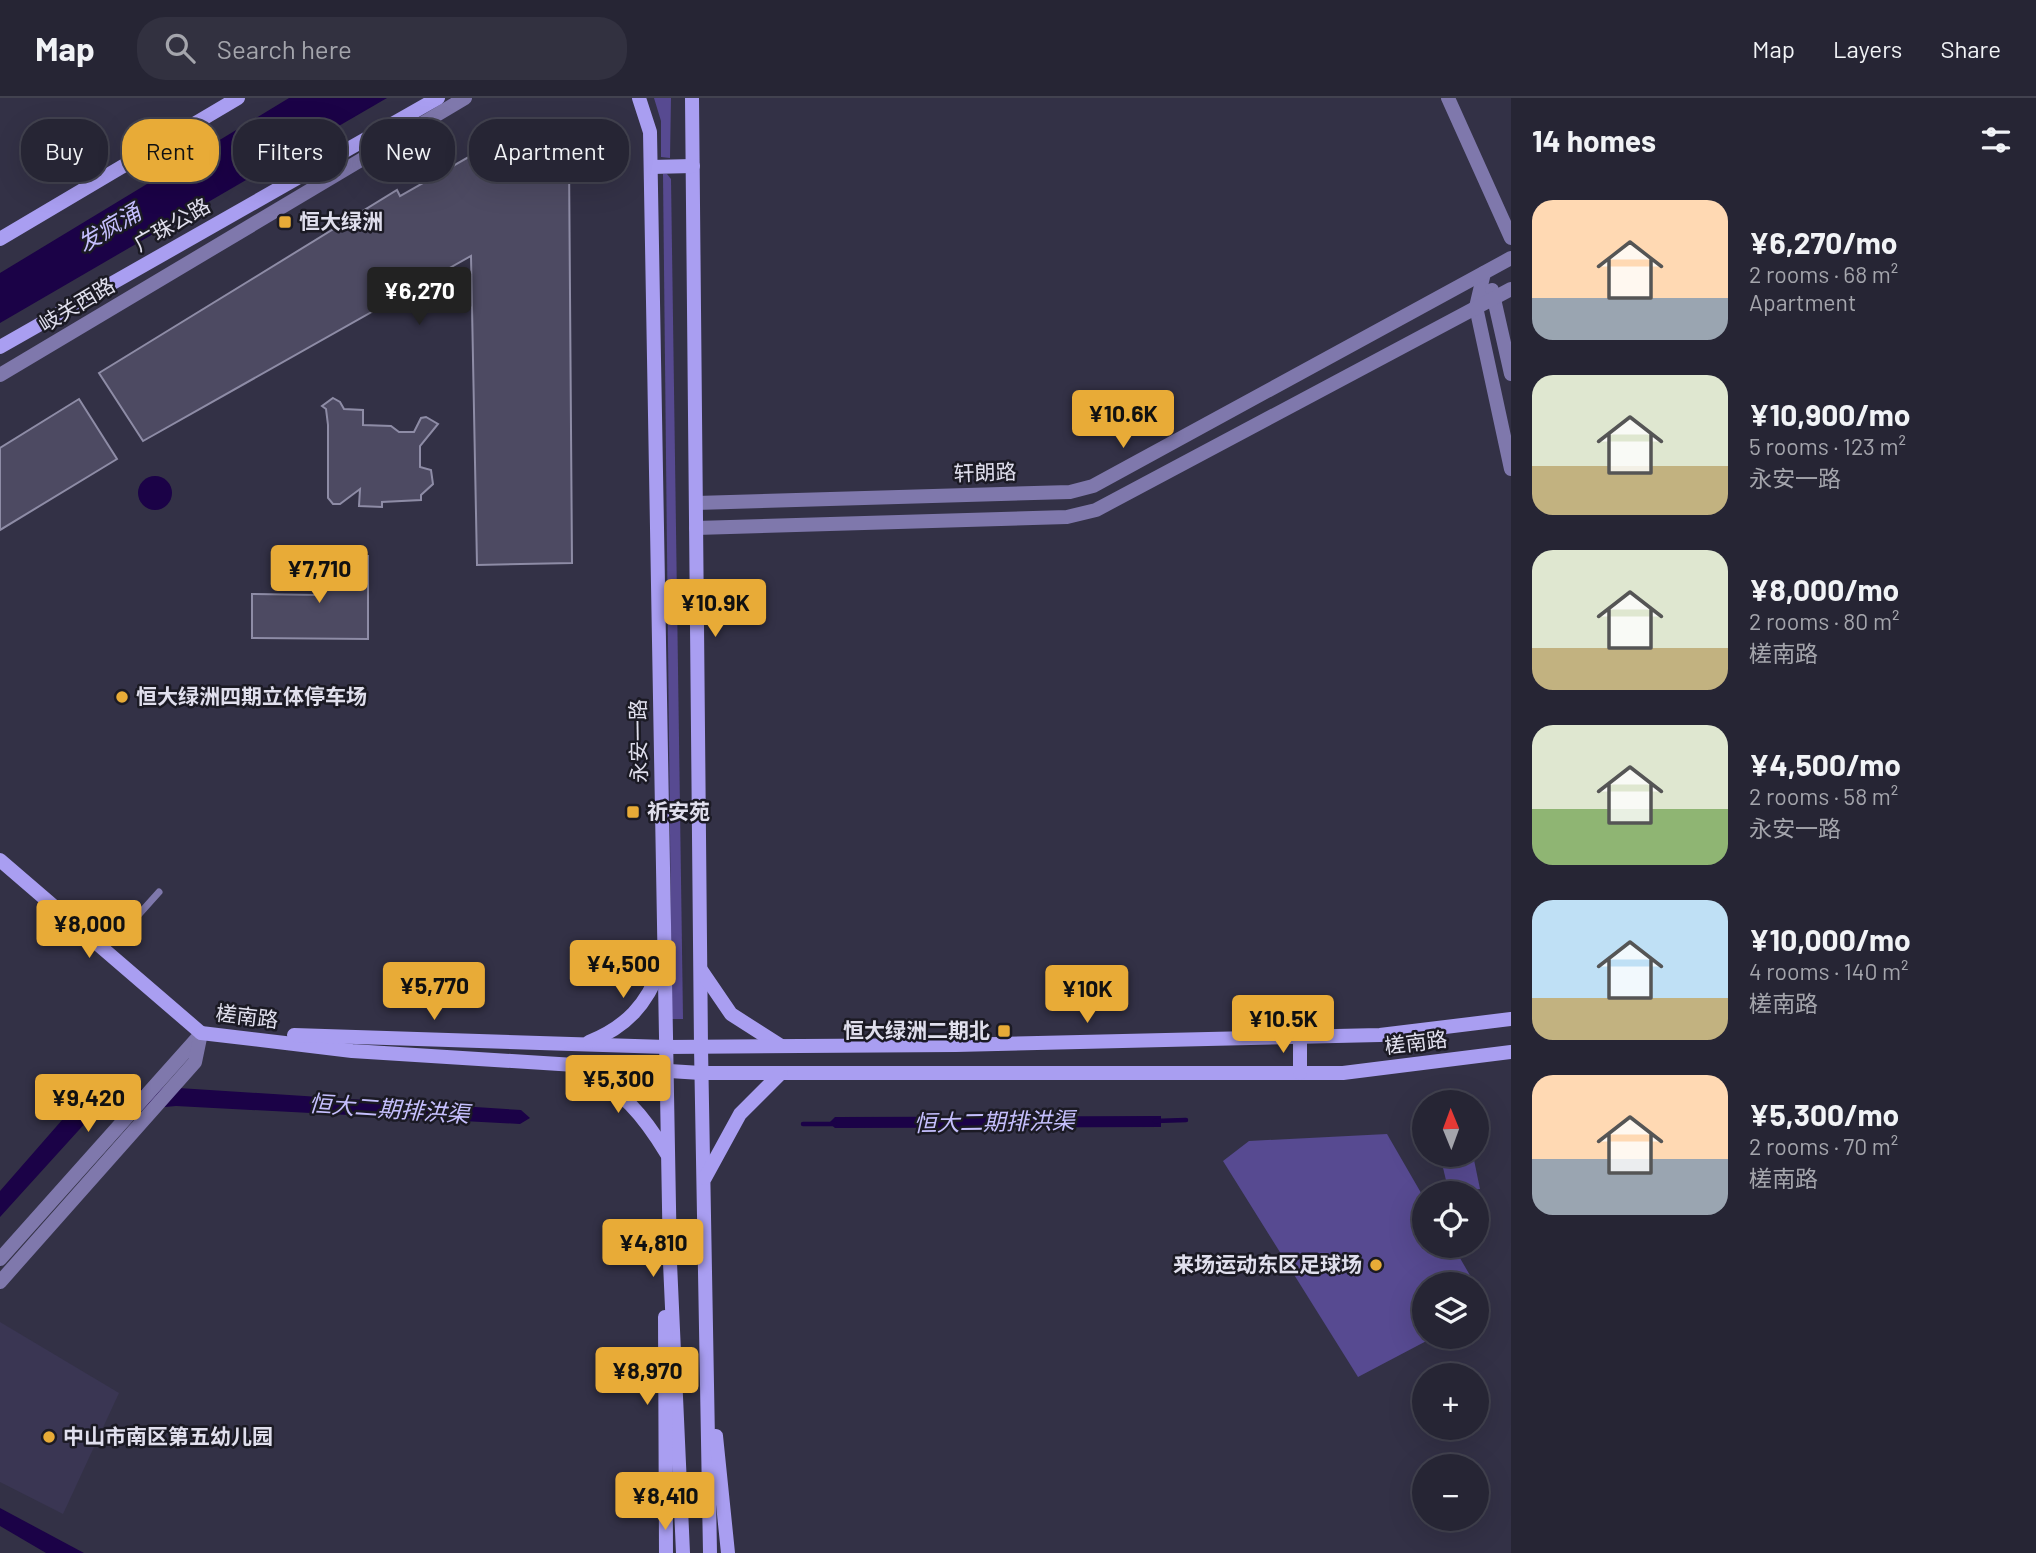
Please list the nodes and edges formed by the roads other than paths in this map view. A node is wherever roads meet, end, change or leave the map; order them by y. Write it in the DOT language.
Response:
graph roads {
  1 [pos="238,98"];
  2 [pos="438,98"];
  3 [pos="465,98"];
  4 [pos="639,98"];
  5 [pos="692,98"];
  6 [pos="1448,98"];
  7 [pos="693,166"];
  8 [pos="650,167"];
  9 [pos="1511,238"];
  10 [pos="0,239"];
  11 [pos="1511,258"];
  12 [pos="1484,273"];
  13 [pos="1511,289"];
  14 [pos="1495,297"];
  15 [pos="1476,307"];
  16 [pos="0,347"];
  17 [pos="1511,373"];
  18 [pos="0,375"];
  19 [pos="1511,469"];
  20 [pos="696,503"];
  21 [pos="696,528"];
  22 [pos="0,860"];
  23 [pos="159,892"];
  24 [pos="124,930"];
  25 [pos="664,959"];
  26 [pos="700,968"];
  27 [pos="1511,1019"];
  28 [pos="201,1032"];
  29 [pos="1300,1037"];
  30 [pos="584,1044"];
  31 [pos="782,1046"];
  32 [pos="666,1047"];
  33 [pos="701,1047"];
  34 [pos="1511,1052"];
  35 [pos="577,1066"];
  36 [pos="666,1072"];
  37 [pos="701,1073"];
  38 [pos="781,1073"];
  39 [pos="1300,1073"];
  40 [pos="667,1154"];
  41 [pos="703,1181"];
  42 [pos="0,1259"];
  43 [pos="670,1263"];
  44 [pos="0,1282"];
  45 [pos="706,1343"];
  46 [pos="666,1553"];
  47 [pos="683,1553"];
  48 [pos="710,1553"];
  49 [pos="728,1553"];
  1 -- 10 [label="main road"];
  2 -- 16 [label="main road, 广珠公路"];
  3 -- 18 [label="street, 岐关西路"];
  4 -- 8 [label="main road, 永安一路"];
  5 -- 7 [label="main road"];
  6 -- 9 [label="street"];
  7 -- 8 [label="main road"];
  7 -- 20 [label="main road"];
  8 -- 25 [label="main road, 永安一路"];
  11 -- 12 [label="street, 轩朗路"];
  12 -- 14 [label="street"];
  12 -- 15 [label="street"];
  12 -- 20 [label="street, 轩朗路"];
  13 -- 14 [label="street"];
  14 -- 15 [label="street"];
  14 -- 17 [label="street"];
  15 -- 19 [label="street"];
  15 -- 21 [label="street"];
  20 -- 21 [label="main road"];
  21 -- 26 [label="main road"];
  22 -- 28 [label="main road"];
  23 -- 24 [label="lane"];
  25 -- 30 [label="main road"];
  25 -- 32 [label="main road, 永安一路"];
  26 -- 31 [label="main road"];
  26 -- 33 [label="main road"];
  27 -- 29 [label="main road, 槎南路"];
  28 -- 30 [label="main road, 槎南路"];
  28 -- 35 [label="main road, 槎南路"];
  28 -- 42 [label="street"];
  28 -- 44 [label="street"];
  29 -- 31 [label="main road, 槎南路"];
  29 -- 39 [label="main road"];
  30 -- 32 [label="main road, 槎南路"];
  31 -- 33 [label="main road, 槎南路"];
  32 -- 33 [label="main road, 槎南路"];
  32 -- 36 [label="main road, 永安一路"];
  33 -- 37 [label="main road"];
  34 -- 39 [label="main road, 槎南路"];
  35 -- 36 [label="main road, 槎南路"];
  35 -- 40 [label="main road"];
  36 -- 37 [label="main road, 槎南路"];
  36 -- 40 [label="main road, 永安一路"];
  37 -- 38 [label="main road, 槎南路"];
  37 -- 41 [label="main road"];
  38 -- 39 [label="main road, 槎南路"];
  38 -- 41 [label="main road"];
  40 -- 43 [label="main road, 永安一路"];
  41 -- 45 [label="main road"];
  43 -- 46 [label="main road"];
  43 -- 47 [label="main road, 永安一路"];
  45 -- 48 [label="main road"];
  45 -- 49 [label="main road"];
}
